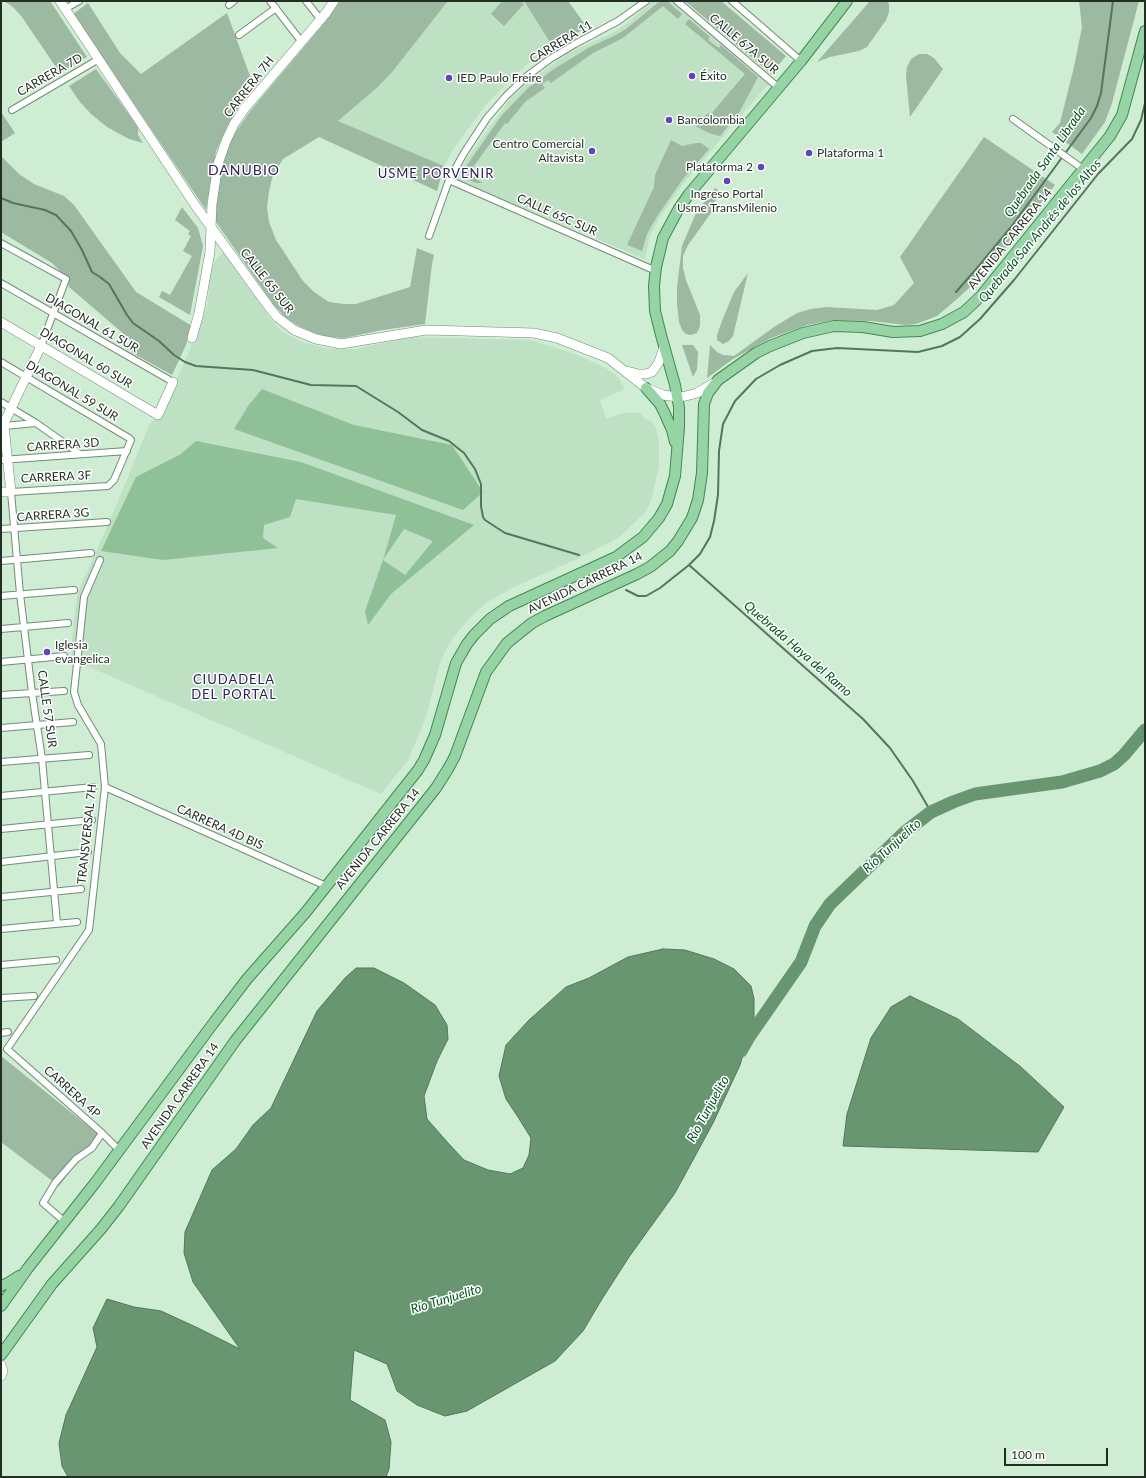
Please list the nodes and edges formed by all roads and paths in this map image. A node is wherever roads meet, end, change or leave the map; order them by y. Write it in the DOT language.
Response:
graph roads {
  1 [pos="60,1"];
  2 [pos="78,1"];
  3 [pos="270,1"];
  4 [pos="306,1"];
  5 [pos="334,1"];
  6 [pos="646,1"];
  7 [pos="677,1"];
  8 [pos="732,1"];
  9 [pos="847,1"];
  10 [pos="276,8"];
  11 [pos="65,9"];
  12 [pos="320,20"];
  13 [pos="1145,31"];
  14 [pos="239,35"];
  15 [pos="301,41"];
  16 [pos="99,59"];
  17 [pos="801,61"];
  18 [pos="779,88"];
  19 [pos="12,110"];
  20 [pos="1013,119"];
  21 [pos="1084,169"];
  22 [pos="450,180"];
  23 [pos="211,227"];
  24 [pos="428,236"];
  25 [pos="1,243"];
  26 [pos="656,271"];
  27 [pos="1,283"];
  28 [pos="53,314"];
  29 [pos="1,322"];
  30 [pos="192,338"];
  31 [pos="41,346"];
  32 [pos="664,347"];
  33 [pos="1,362"];
  34 [pos="623,368"];
  35 [pos="26,377"];
  36 [pos="718,380"];
  37 [pos="173,382"];
  38 [pos="646,388"];
  39 [pos="677,397"];
  40 [pos="1,402"];
  41 [pos="11,408"];
  42 [pos="36,424"];
  43 [pos="3,426"];
  44 [pos="126,451"];
  45 [pos="678,452"];
  46 [pos="80,454"];
  47 [pos="4,460"];
  48 [pos="1,492"];
  49 [pos="11,492"];
  50 [pos="107,522"];
  51 [pos="14,528"];
  52 [pos="1,529"];
  53 [pos="91,553"];
  54 [pos="17,560"];
  55 [pos="100,560"];
  56 [pos="1,561"];
  57 [pos="74,590"];
  58 [pos="20,594"];
  59 [pos="1,596"];
  60 [pos="68,623"];
  61 [pos="24,627"];
  62 [pos="1,629"];
  63 [pos="64,656"];
  64 [pos="28,660"];
  65 [pos="1,662"];
  66 [pos="64,691"];
  67 [pos="32,693"];
  68 [pos="1,695"];
  69 [pos="73,722"];
  70 [pos="37,725"];
  71 [pos="1,728"];
  72 [pos="89,755"];
  73 [pos="42,759"];
  74 [pos="1,762"];
  75 [pos="93,787"];
  76 [pos="105,787"];
  77 [pos="46,792"];
  78 [pos="1,796"];
  79 [pos="92,820"];
  80 [pos="49,824"];
  81 [pos="1,829"];
  82 [pos="88,852"];
  83 [pos="51,856"];
  84 [pos="1,862"];
  85 [pos="326,886"];
  86 [pos="81,889"];
  87 [pos="54,892"];
  88 [pos="1,897"];
  89 [pos="78,922"];
  90 [pos="57,923"];
  91 [pos="1,929"];
  92 [pos="56,960"];
  93 [pos="1,964"];
  94 [pos="34,996"];
  95 [pos="1,998"];
  96 [pos="8,1032"];
  97 [pos="1,1033"];
  98 [pos="7,1049"];
  99 [pos="102,1133"];
  100 [pos="119,1150"];
  101 [pos="65,1222"];
  102 [pos="28,1268"];
  103 [pos="1,1286"];
  104 [pos="1,1306"];
  105 [pos="1,1355"];
  106 [pos="1,1365"];
  107 [pos="1,1376"];
  1 -- 11 [label="street, CALLE 65 SUR"];
  2 -- 11 [label="street"];
  3 -- 10 [label="street"];
  4 -- 12 [label="street"];
  5 -- 12 [label="street, CARRERA 7H"];
  6 -- 22 [label="street, CARRERA 11"];
  7 -- 18 [label="street, CALLE 67A SUR"];
  8 -- 17 [label="street, CALLE 67A SUR"];
  9 -- 17 [label="main road, AVENIDA CARRERA 14"];
  10 -- 14 [label="street"];
  10 -- 15 [label="street"];
  11 -- 16 [label="street, CALLE 65 SUR"];
  12 -- 15 [label="street, CARRERA 7H"];
  13 -- 21 [label="main road, AVENIDA CARRERA 14"];
  15 -- 23 [label="street, CARRERA 7H"];
  16 -- 19 [label="street, CARRERA 7D"];
  16 -- 23 [label="street, CALLE 65 SUR"];
  17 -- 18 [label="main road, AVENIDA CARRERA 14"];
  18 -- 26 [label="main road, AVENIDA CARRERA 14"];
  20 -- 21 [label="street"];
  21 -- 36 [label="main road, AVENIDA CARRERA 14"];
  22 -- 24 [label="street, CARRERA 11"];
  22 -- 26 [label="street, CALLE 65C SUR"];
  23 -- 30 [label="street"];
  23 -- 34 [label="street, CALLE 65 SUR"];
  25 -- 28 [label="street"];
  26 -- 32 [label="main road, AVENIDA CARRERA 14"];
  27 -- 28 [label="street, DIAGONAL 61 SUR"];
  28 -- 31 [label="street"];
  28 -- 37 [label="street, DIAGONAL 61 SUR"];
  29 -- 31 [label="street, DIAGONAL 60 SUR"];
  31 -- 35 [label="street"];
  31 -- 37 [label="street, DIAGONAL 60 SUR"];
  32 -- 34 [label="street, CALLE 65 SUR"];
  32 -- 39 [label="main road, AVENIDA CARRERA 14"];
  33 -- 35 [label="street, DIAGONAL 59 SUR"];
  34 -- 38 [label="street, CALLE 65 SUR"];
  35 -- 41 [label="street"];
  35 -- 44 [label="street, DIAGONAL 59 SUR"];
  36 -- 39 [label="street, CALLE 65 SUR"];
  36 -- 105 [label="main road, AVENIDA CARRERA 14"];
  38 -- 39 [label="street, CALLE 65 SUR"];
  38 -- 45 [label="main road"];
  39 -- 45 [label="main road, AVENIDA CARRERA 14"];
  40 -- 41 [label="street"];
  41 -- 42 [label="street"];
  41 -- 43 [label="street"];
  42 -- 43 [label="street"];
  42 -- 46 [label="street"];
  43 -- 47 [label="street, CALLE 57 SUR"];
  44 -- 46 [label="street, CARRERA 3D"];
  44 -- 49 [label="street, CARRERA 3F"];
  45 -- 85 [label="main road, AVENIDA CARRERA 14"];
  46 -- 47 [label="street, CARRERA 3D"];
  47 -- 49 [label="street, CALLE 57 SUR"];
  48 -- 49 [label="street, CARRERA 3F"];
  49 -- 51 [label="street, CALLE 57 SUR"];
  50 -- 51 [label="street, CARRERA 3G"];
  51 -- 52 [label="street, CARRERA 3G"];
  51 -- 54 [label="street, CALLE 57 SUR"];
  53 -- 54 [label="street"];
  54 -- 56 [label="street"];
  54 -- 58 [label="street, CALLE 57 SUR"];
  55 -- 76 [label="street, TRANSVERSAL 7H"];
  57 -- 58 [label="street"];
  58 -- 59 [label="street"];
  58 -- 61 [label="street, CALLE 57 SUR"];
  60 -- 61 [label="street"];
  61 -- 62 [label="street"];
  61 -- 64 [label="street, CALLE 57 SUR"];
  63 -- 64 [label="street"];
  64 -- 65 [label="street"];
  64 -- 67 [label="street, CALLE 57 SUR"];
  66 -- 67 [label="street"];
  67 -- 68 [label="street"];
  67 -- 70 [label="street, CALLE 57 SUR"];
  69 -- 70 [label="street"];
  70 -- 71 [label="street"];
  70 -- 73 [label="street, CALLE 57 SUR"];
  72 -- 73 [label="street"];
  73 -- 74 [label="street"];
  73 -- 77 [label="street, CALLE 57 SUR"];
  75 -- 77 [label="street"];
  76 -- 85 [label="street, CARRERA 4D BIS"];
  76 -- 98 [label="street, TRANSVERSAL 7H"];
  77 -- 78 [label="street"];
  77 -- 80 [label="street, CALLE 57 SUR"];
  79 -- 80 [label="street"];
  80 -- 81 [label="street"];
  80 -- 83 [label="street, CALLE 57 SUR"];
  82 -- 83 [label="street"];
  83 -- 84 [label="street"];
  83 -- 87 [label="street, CALLE 57 SUR"];
  85 -- 100 [label="main road, AVENIDA CARRERA 14"];
  86 -- 87 [label="street"];
  87 -- 88 [label="street"];
  87 -- 90 [label="street, CALLE 57 SUR"];
  89 -- 90 [label="street"];
  90 -- 91 [label="street"];
  92 -- 93 [label="street"];
  94 -- 95 [label="street"];
  96 -- 97 [label="street"];
  98 -- 99 [label="street, CARRERA 4P"];
  99 -- 100 [label="street"];
  99 -- 101 [label="street, CARRERA 4P"];
  100 -- 101 [label="main road, AVENIDA CARRERA 14"];
  101 -- 102 [label="main road, AVENIDA CARRERA 14"];
  102 -- 103 [label="main road"];
  102 -- 104 [label="main road, AVENIDA CARRERA 14"];
  106 -- 107 [label="street"];
}
